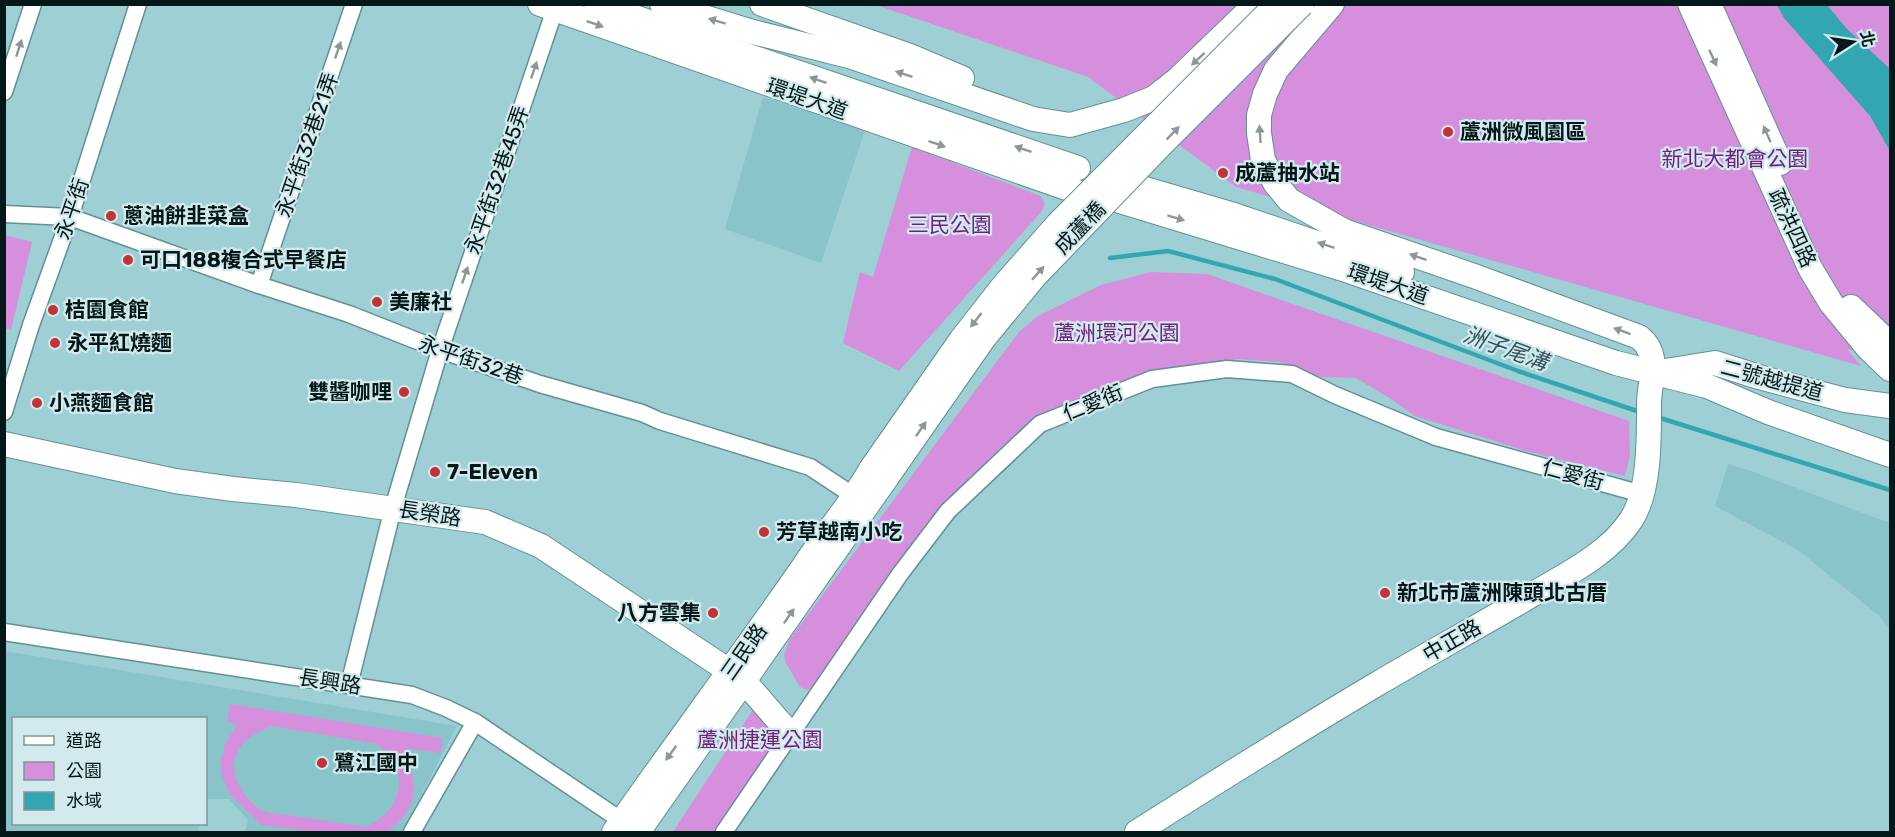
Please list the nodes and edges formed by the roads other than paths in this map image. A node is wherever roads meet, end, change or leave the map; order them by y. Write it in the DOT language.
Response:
graph roads {
  1 [pos="33,4"];
  2 [pos="138,4"];
  3 [pos="354,4"];
  4 [pos="596,4"];
  5 [pos="662,4"];
  6 [pos="762,4"];
  7 [pos="1256,4"];
  8 [pos="1277,4"];
  9 [pos="1302,4"];
  10 [pos="1332,4"];
  11 [pos="1690,4"];
  12 [pos="1709,4"];
  13 [pos="550,6"];
  14 [pos="4,92"];
  15 [pos="1034,119"];
  16 [pos="1078,168"];
  17 [pos="1074,191"];
  18 [pos="1128,193"];
  19 [pos="4,214"];
  20 [pos="70,217"];
  21 [pos="259,285"];
  22 [pos="1890,344"];
  23 [pos="440,350"];
  24 [pos="1890,369"];
  25 [pos="1653,373"];
  26 [pos="1890,406"];
  27 [pos="4,412"];
  28 [pos="4,444"];
  29 [pos="1890,455"];
  30 [pos="879,473"];
  31 [pos="1642,494"];
  32 [pos="862,501"];
  33 [pos="393,508"];
  34 [pos="4,632"];
  35 [pos="737,676"];
  36 [pos="349,685"];
  37 [pos="475,723"];
  38 [pos="790,734"];
  39 [pos="624,829"];
  40 [pos="412,832"];
  41 [pos="724,832"];
  42 [pos="1137,832"];
  14 -- 1 [label="street, one-way"];
  2 -- 20 [label="street, 永平街"];
  21 -- 3 [label="street, 永平街32巷21弄, one-way"];
  16 -- 4 [label="street, 環堤大道, one-way"];
  15 -- 5 [label="street, one-way"];
  6 -- 15 [label="street"];
  7 -- 15 [label="street, one-way"];
  8 -- 30 [label="street, 成蘆橋, one-way, bridge"];
  30 -- 9 [label="street, 成蘆橋, one-way, bridge"];
  25 -- 10 [label="street, one-way"];
  11 -- 24 [label="street, 疏洪四路, one-way"];
  22 -- 12 [label="street, 疏洪四路, one-way"];
  13 -- 17 [label="street, 環堤大道, one-way"];
  23 -- 13 [label="street, 永平街32巷45弄, one-way"];
  18 -- 25 [label="street, 環堤大道"];
  19 -- 20 [label="street, 永平街32巷"];
  20 -- 21 [label="street, 永平街32巷"];
  20 -- 27 [label="street, 永平街"];
  21 -- 23 [label="street, 永平街32巷"];
  23 -- 32 [label="street, 永平街32巷"];
  23 -- 33 [label="street, 永平街32巷45弄"];
  25 -- 26 [label="street, 二號越提道"];
  25 -- 29 [label="street, 環堤大道"];
  25 -- 31 [label="street, 中正路"];
  28 -- 33 [label="street, 長榮路"];
  30 -- 32 [label="street, 三民路"];
  31 -- 38 [label="street, 仁愛街"];
  31 -- 42 [label="street, 中正路"];
  32 -- 35 [label="street, 三民路"];
  33 -- 35 [label="street, 長榮路"];
  33 -- 36 [label="street, 永平街32巷45弄"];
  34 -- 36 [label="street, 長興路"];
  35 -- 38 [label="street, 長榮路"];
  35 -- 39 [label="street, 三民路"];
  36 -- 37 [label="street, 長興路"];
  37 -- 39 [label="street, 長興路"];
  37 -- 40 [label="street"];
  38 -- 41 [label="street, 仁愛街"];
}
